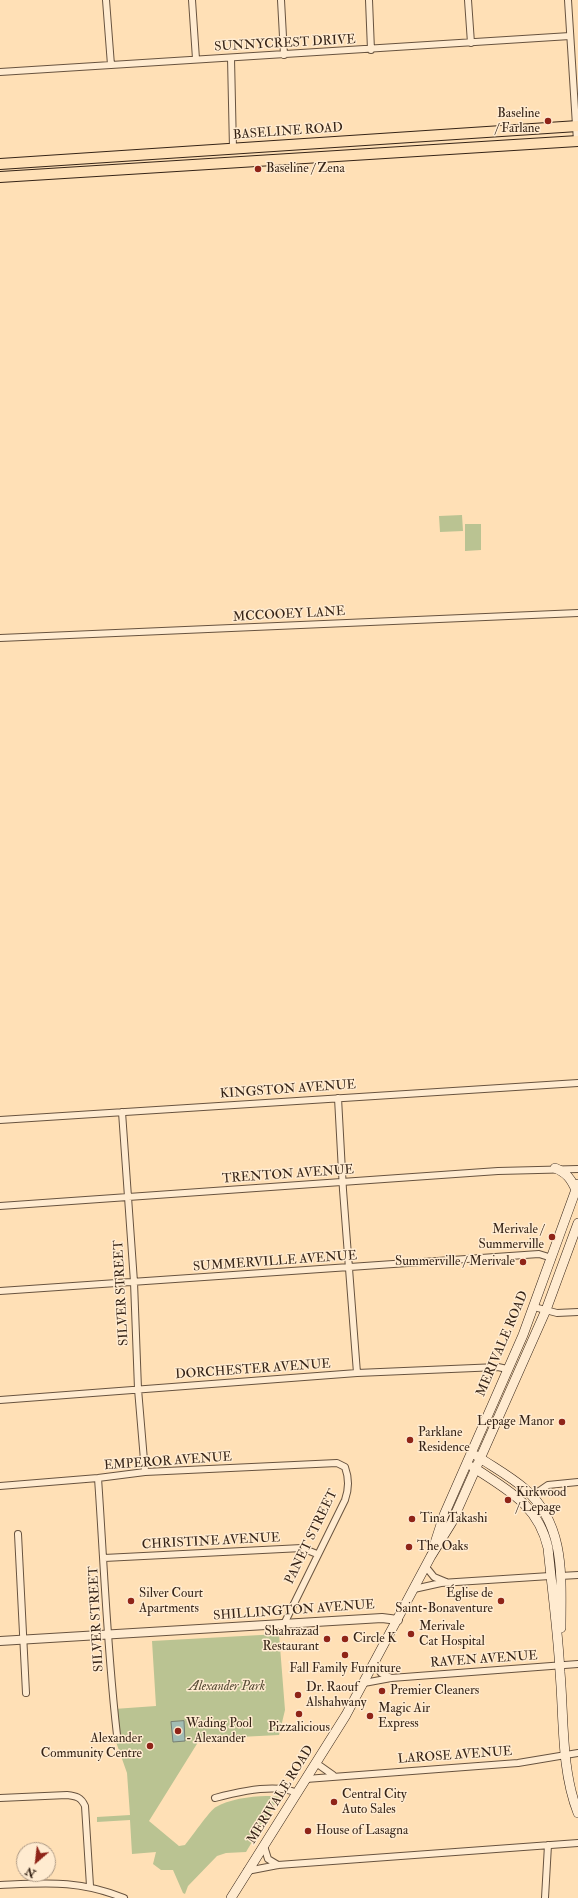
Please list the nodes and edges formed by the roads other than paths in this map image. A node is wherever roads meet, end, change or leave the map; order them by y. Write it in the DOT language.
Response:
graph roads {
  1 [pos="106,0"];
  2 [pos="192,0"];
  3 [pos="280,0"];
  4 [pos="369,0"];
  5 [pos="468,0"];
  6 [pos="568,0"];
  7 [pos="570,36"];
  8 [pos="471,43"];
  9 [pos="371,50"];
  10 [pos="284,55"];
  11 [pos="231,58"];
  12 [pos="196,59"];
  13 [pos="111,65"];
  14 [pos="0,72"];
  15 [pos="577,126"];
  16 [pos="577,141"];
  17 [pos="233,149"];
  18 [pos="0,164"];
  19 [pos="0,177"];
  20 [pos="578,613"];
  21 [pos="0,638"];
  22 [pos="578,1083"];
  23 [pos="338,1098"];
  24 [pos="122,1112"];
  25 [pos="0,1120"];
  26 [pos="555,1168"];
  27 [pos="578,1169"];
  28 [pos="342,1182"];
  29 [pos="577,1187"];
  30 [pos="127,1198"];
  31 [pos="0,1206"];
  32 [pos="578,1224"];
  33 [pos="552,1258"];
  34 [pos="349,1268"];
  35 [pos="134,1282"];
  36 [pos="0,1291"];
  37 [pos="534,1307"];
  38 [pos="546,1310"];
  39 [pos="578,1312"];
  40 [pos="507,1369"];
  41 [pos="357,1373"];
  42 [pos="138,1389"];
  43 [pos="0,1400"];
  44 [pos="471,1452"];
  45 [pos="481,1459"];
  46 [pos="337,1463"];
  47 [pos="466,1463"];
  48 [pos="477,1470"];
  49 [pos="145,1472"];
  50 [pos="98,1478"];
  51 [pos="578,1482"];
  52 [pos="0,1486"];
  53 [pos="532,1496"];
  54 [pos="18,1534"];
  55 [pos="317,1554"];
  56 [pos="431,1556"];
  57 [pos="104,1558"];
  58 [pos="426,1567"];
  59 [pos="578,1574"];
  60 [pos="550,1576"];
  61 [pos="560,1576"];
  62 [pos="447,1583"];
  63 [pos="414,1589"];
  64 [pos="398,1620"];
  65 [pos="284,1624"];
  66 [pos="107,1635"];
  67 [pos="24,1640"];
  68 [pos="0,1641"];
  69 [pos="374,1664"];
  70 [pos="578,1664"];
  71 [pos="560,1665"];
  72 [pos="391,1678"];
  73 [pos="364,1683"];
  74 [pos="26,1693"];
  75 [pos="117,1735"];
  76 [pos="578,1753"];
  77 [pos="566,1754"];
  78 [pos="316,1763"];
  79 [pos="333,1775"];
  80 [pos="306,1778"];
  81 [pos="297,1793"];
  82 [pos="0,1798"];
  83 [pos="215,1798"];
  84 [pos="578,1814"];
  85 [pos="578,1843"];
  86 [pos="548,1845"];
  87 [pos="264,1846"];
  88 [pos="278,1865"];
  89 [pos="248,1871"];
  90 [pos="0,1885"];
  91 [pos="90,1886"];
  92 [pos="124,1898"];
  93 [pos="231,1898"];
  94 [pos="545,1898"];
  1 -- 13 [label="street"];
  2 -- 12 [label="street"];
  3 -- 10 [label="street"];
  4 -- 9 [label="street"];
  5 -- 8 [label="street"];
  6 -- 7 [label="street"];
  7 -- 8 [label="street, SUNNYCREST DRIVE"];
  7 -- 15 [label="street"];
  8 -- 9 [label="street, SUNNYCREST DRIVE"];
  9 -- 10 [label="street, SUNNYCREST DRIVE"];
  10 -- 11 [label="street, SUNNYCREST DRIVE"];
  11 -- 12 [label="street, SUNNYCREST DRIVE"];
  11 -- 17 [label="street"];
  12 -- 13 [label="street, SUNNYCREST DRIVE"];
  13 -- 14 [label="street, SUNNYCREST DRIVE"];
  15 -- 16 [label="street"];
  15 -- 17 [label="main road, BASELINE ROAD"];
  16 -- 19 [label="main road, BASELINE ROAD"];
  17 -- 18 [label="main road, BASELINE ROAD"];
  20 -- 21 [label="street, MCCOOEY LANE"];
  22 -- 23 [label="street, KINGSTON AVENUE"];
  23 -- 24 [label="street, KINGSTON AVENUE"];
  23 -- 28 [label="street"];
  24 -- 25 [label="street, KINGSTON AVENUE"];
  24 -- 30 [label="street, SILVER STREET"];
  26 -- 27 [label="street, TRENTON AVENUE"];
  26 -- 28 [label="street, TRENTON AVENUE"];
  26 -- 29 [label="main road"];
  28 -- 30 [label="street, TRENTON AVENUE"];
  28 -- 34 [label="street"];
  29 -- 33 [label="main road, MERIVALE ROAD"];
  30 -- 31 [label="street, TRENTON AVENUE"];
  30 -- 35 [label="street, SILVER STREET"];
  32 -- 38 [label="main road, MERIVALE ROAD"];
  33 -- 34 [label="street, SUMMERVILLE AVENUE"];
  33 -- 37 [label="main road, MERIVALE ROAD"];
  33 -- 38 [label="main road"];
  34 -- 35 [label="street, SUMMERVILLE AVENUE"];
  34 -- 41 [label="street"];
  35 -- 36 [label="street, SUMMERVILLE AVENUE"];
  35 -- 42 [label="street, SILVER STREET"];
  37 -- 38 [label="street"];
  37 -- 40 [label="main road, MERIVALE ROAD"];
  38 -- 39 [label="street"];
  38 -- 45 [label="main road, MERIVALE ROAD"];
  40 -- 41 [label="street, DORCHESTER AVENUE"];
  40 -- 44 [label="main road, MERIVALE ROAD"];
  41 -- 42 [label="street, DORCHESTER AVENUE"];
  42 -- 43 [label="street, DORCHESTER AVENUE"];
  42 -- 49 [label="street, SILVER STREET"];
  44 -- 45 [label="main road"];
  44 -- 47 [label="main road, MERIVALE ROAD"];
  45 -- 48 [label="main road, MERIVALE ROAD"];
  45 -- 53 [label="main road"];
  46 -- 49 [label="street, EMPEROR AVENUE"];
  46 -- 55 [label="street, PANET STREET"];
  47 -- 48 [label="main road"];
  47 -- 56 [label="main road, MERIVALE ROAD"];
  48 -- 56 [label="main road, MERIVALE ROAD"];
  48 -- 60 [label="main road"];
  49 -- 50 [label="street, EMPEROR AVENUE"];
  50 -- 52 [label="street, EMPEROR AVENUE"];
  50 -- 57 [label="street, SILVER STREET"];
  51 -- 53 [label="street"];
  53 -- 61 [label="main road"];
  54 -- 67 [label="street"];
  55 -- 57 [label="street, CHRISTINE AVENUE"];
  55 -- 65 [label="street, PANET STREET"];
  56 -- 58 [label="main road, MERIVALE ROAD"];
  57 -- 66 [label="street, SILVER STREET"];
  58 -- 62 [label="street"];
  58 -- 63 [label="main road, MERIVALE ROAD"];
  59 -- 61 [label="street"];
  60 -- 62 [label="street"];
  60 -- 71 [label="main road"];
  61 -- 71 [label="main road"];
  62 -- 63 [label="street"];
  63 -- 64 [label="main road, MERIVALE ROAD"];
  64 -- 65 [label="street, SHILLINGTON AVENUE"];
  64 -- 69 [label="main road, MERIVALE ROAD"];
  65 -- 66 [label="street, SHILLINGTON AVENUE"];
  66 -- 67 [label="street, SHILLINGTON AVENUE"];
  66 -- 75 [label="street, SILVER STREET"];
  67 -- 68 [label="street, SHILLINGTON AVENUE"];
  67 -- 74 [label="street"];
  69 -- 72 [label="street"];
  69 -- 73 [label="main road, MERIVALE ROAD"];
  70 -- 71 [label="street, RAVEN AVENUE"];
  71 -- 72 [label="street, RAVEN AVENUE"];
  71 -- 77 [label="main road"];
  72 -- 73 [label="street, RAVEN AVENUE"];
  73 -- 78 [label="main road, MERIVALE ROAD"];
  76 -- 77 [label="street, LAROSE AVENUE"];
  77 -- 79 [label="street, LAROSE AVENUE"];
  77 -- 84 [label="main road"];
  78 -- 79 [label="street"];
  78 -- 80 [label="main road, MERIVALE ROAD"];
  79 -- 80 [label="street, LAROSE AVENUE"];
  80 -- 81 [label="main road, MERIVALE ROAD"];
  81 -- 83 [label="street"];
  81 -- 87 [label="main road, MERIVALE ROAD"];
  82 -- 91 [label="street"];
  85 -- 86 [label="street"];
  86 -- 88 [label="street"];
  86 -- 94 [label="street"];
  87 -- 88 [label="street"];
  87 -- 89 [label="main road, MERIVALE ROAD"];
  88 -- 89 [label="street"];
  89 -- 93 [label="main road, MERIVALE ROAD"];
  90 -- 91 [label="street"];
  91 -- 92 [label="street"];
}
